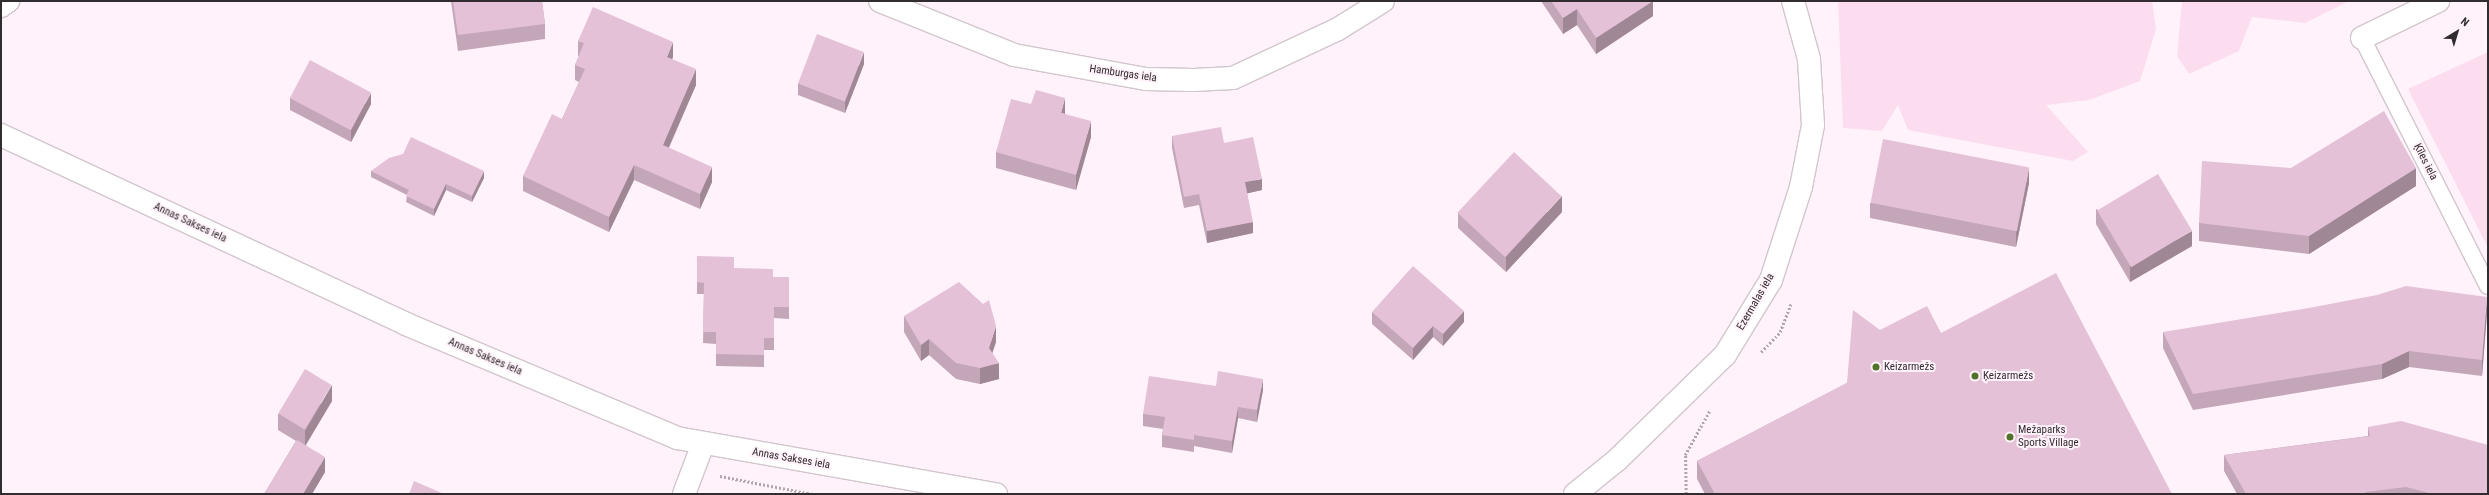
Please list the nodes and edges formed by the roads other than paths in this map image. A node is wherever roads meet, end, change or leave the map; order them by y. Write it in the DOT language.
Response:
graph roads {
  1 [pos="8,1"];
  2 [pos="880,1"];
  3 [pos="1383,1"];
  4 [pos="1793,1"];
  5 [pos="2438,1"];
  6 [pos="1,6"];
  7 [pos="2362,38"];
  8 [pos="1,135"];
  9 [pos="2488,286"];
  10 [pos="703,444"];
  11 [pos="684,494"];
  12 [pos="995,494"];
  13 [pos="1575,494"];
  1 -- 6 [label="street"];
  2 -- 3 [label="street, Hamburgas iela"];
  4 -- 13 [label="street, Ezermalas iela"];
  5 -- 7 [label="street"];
  7 -- 9 [label="lane, Ķīles iela"];
  8 -- 10 [label="street, Annas Sakses iela"];
  10 -- 11 [label="street"];
  10 -- 12 [label="street, Annas Sakses iela"];
}
